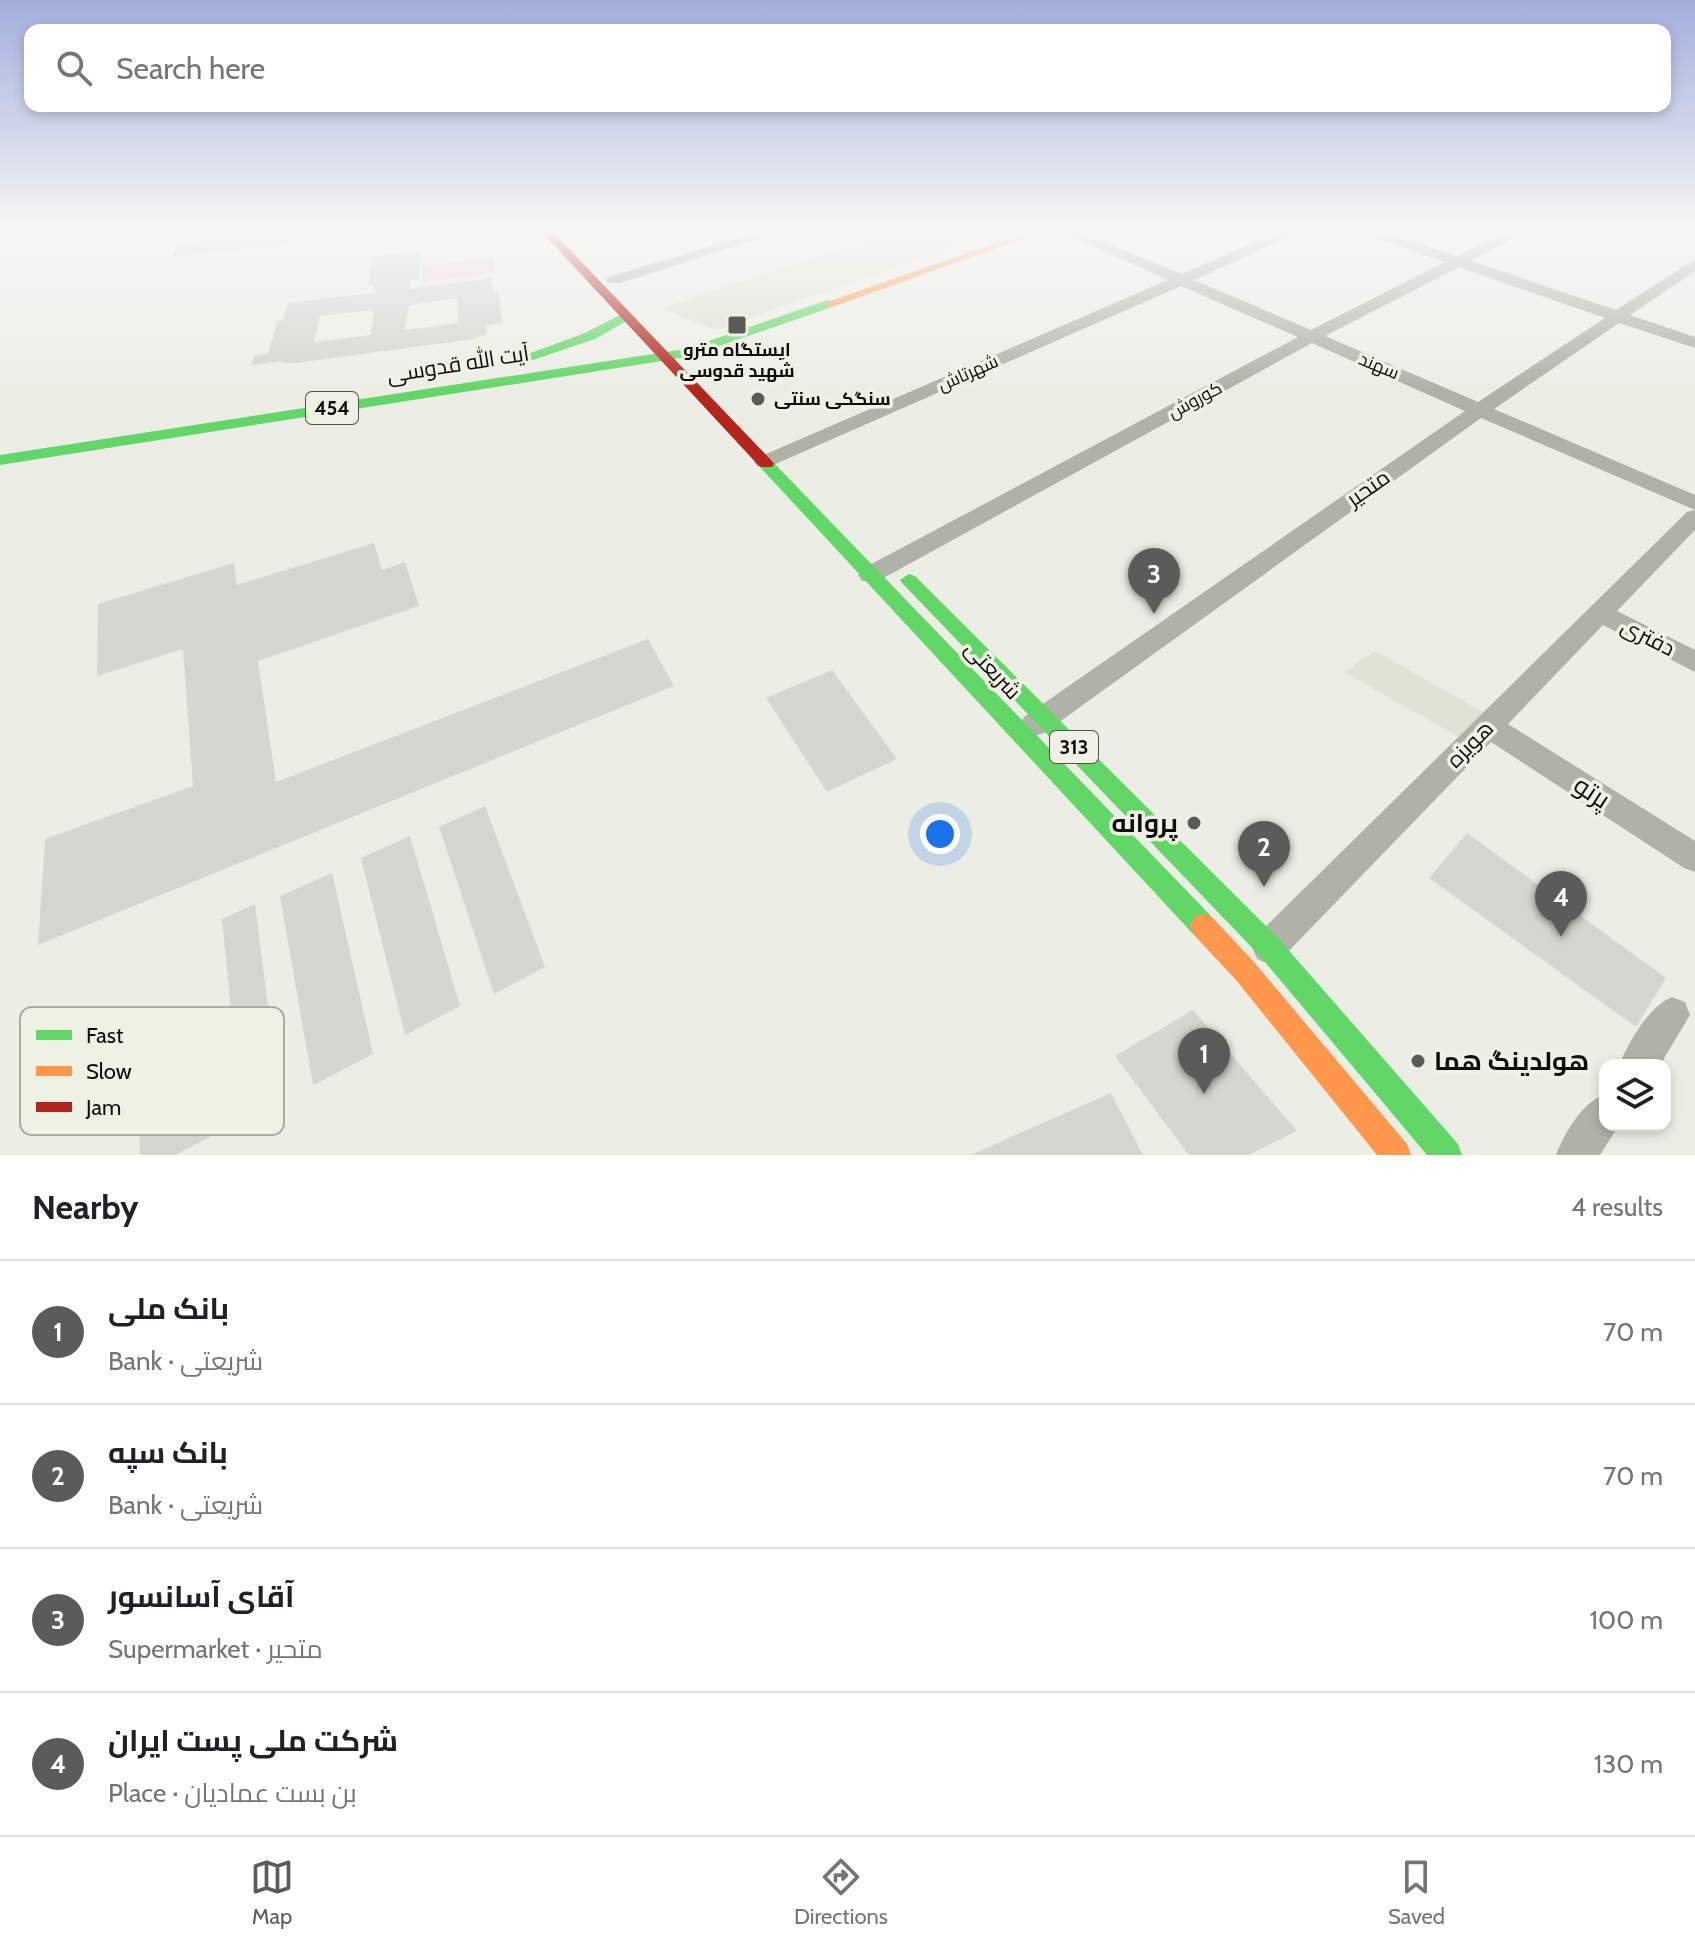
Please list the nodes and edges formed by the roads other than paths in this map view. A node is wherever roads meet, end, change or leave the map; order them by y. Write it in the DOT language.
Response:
graph roads {
  1 [pos="606,283"];
  2 [pos="889,283"];
  3 [pos="1176,283"];
  4 [pos="1415,283"];
  5 [pos="1521,283"];
  6 [pos="1667,283"];
  7 [pos="626,316"];
  8 [pos="1617,316"];
  9 [pos="1311,337"];
  10 [pos="1695,343"];
  11 [pos="658,350"];
  12 [pos="687,353"];
  13 [pos="480,371"];
  14 [pos="704,371"];
  15 [pos="1479,410"];
  16 [pos="56,445"];
  17 [pos="0,448"];
  18 [pos="0,460"];
  19 [pos="764,462"];
  20 [pos="1695,503"];
  21 [pos="1695,517"];
  22 [pos="886,558"];
  23 [pos="870,575"];
  24 [pos="1600,613"];
  25 [pos="1695,662"];
  26 [pos="1044,718"];
  27 [pos="1489,726"];
  28 [pos="1021,734"];
  29 [pos="1695,858"];
  30 [pos="1269,947"];
  31 [pos="1245,971"];
  32 [pos="1672,1015"];
  33 [pos="1642,1059"];
  34 [pos="1599,1122"];
  35 [pos="1396,1155"];
  36 [pos="1447,1155"];
  37 [pos="1576,1155"];
  1 -- 7 [label="main road, شریعتی / 313"];
  2 -- 12 [label="main road, آیت الله قدوسی"];
  3 -- 9 [label="street, سهند"];
  3 -- 19 [label="street, شهرتاش"];
  4 -- 9 [label="street, کوروش"];
  5 -- 8 [label="street"];
  6 -- 8 [label="street, متحیر"];
  7 -- 11 [label="main road, شریعتی / 313"];
  7 -- 13 [label="main road"];
  8 -- 10 [label="street"];
  8 -- 15 [label="street, متحیر"];
  9 -- 15 [label="street, سهند"];
  9 -- 22 [label="street, کوروش"];
  11 -- 12 [label="main road, آیت الله قدوسی / 454"];
  11 -- 13 [label="main road, آیت الله قدوسی / 454"];
  11 -- 16 [label="main road, آیت الله قدوسی / 454"];
  11 -- 19 [label="main road, شریعتی / 313"];
  12 -- 14 [label="main road"];
  13 -- 16 [label="main road, آیت الله قدوسی / 454"];
  15 -- 20 [label="street, سهند"];
  15 -- 26 [label="street, متحیر"];
  16 -- 17 [label="main road, آیت الله قدوسی / 454"];
  16 -- 18 [label="main road, آیت الله قدوسی / 454"];
  19 -- 23 [label="main road, شریعتی / 313"];
  21 -- 24 [label="street, هویزه"];
  22 -- 23 [label="street, کوروش"];
  22 -- 26 [label="main road, شریعتی / 313"];
  23 -- 28 [label="main road, شریعتی / 313"];
  24 -- 25 [label="street, دفتری"];
  24 -- 27 [label="street, هویزه"];
  26 -- 28 [label="street, متحیر"];
  26 -- 30 [label="main road, شریعتی / 313"];
  27 -- 29 [label="street, پرتو"];
  27 -- 30 [label="street, هویزه"];
  28 -- 31 [label="main road, شریعتی / 313"];
  30 -- 31 [label="main road, هویزه"];
  30 -- 36 [label="main road, شریعتی / 313"];
  31 -- 35 [label="main road, شریعتی / 313"];
  32 -- 33 [label="street"];
  34 -- 37 [label="street"];
}
